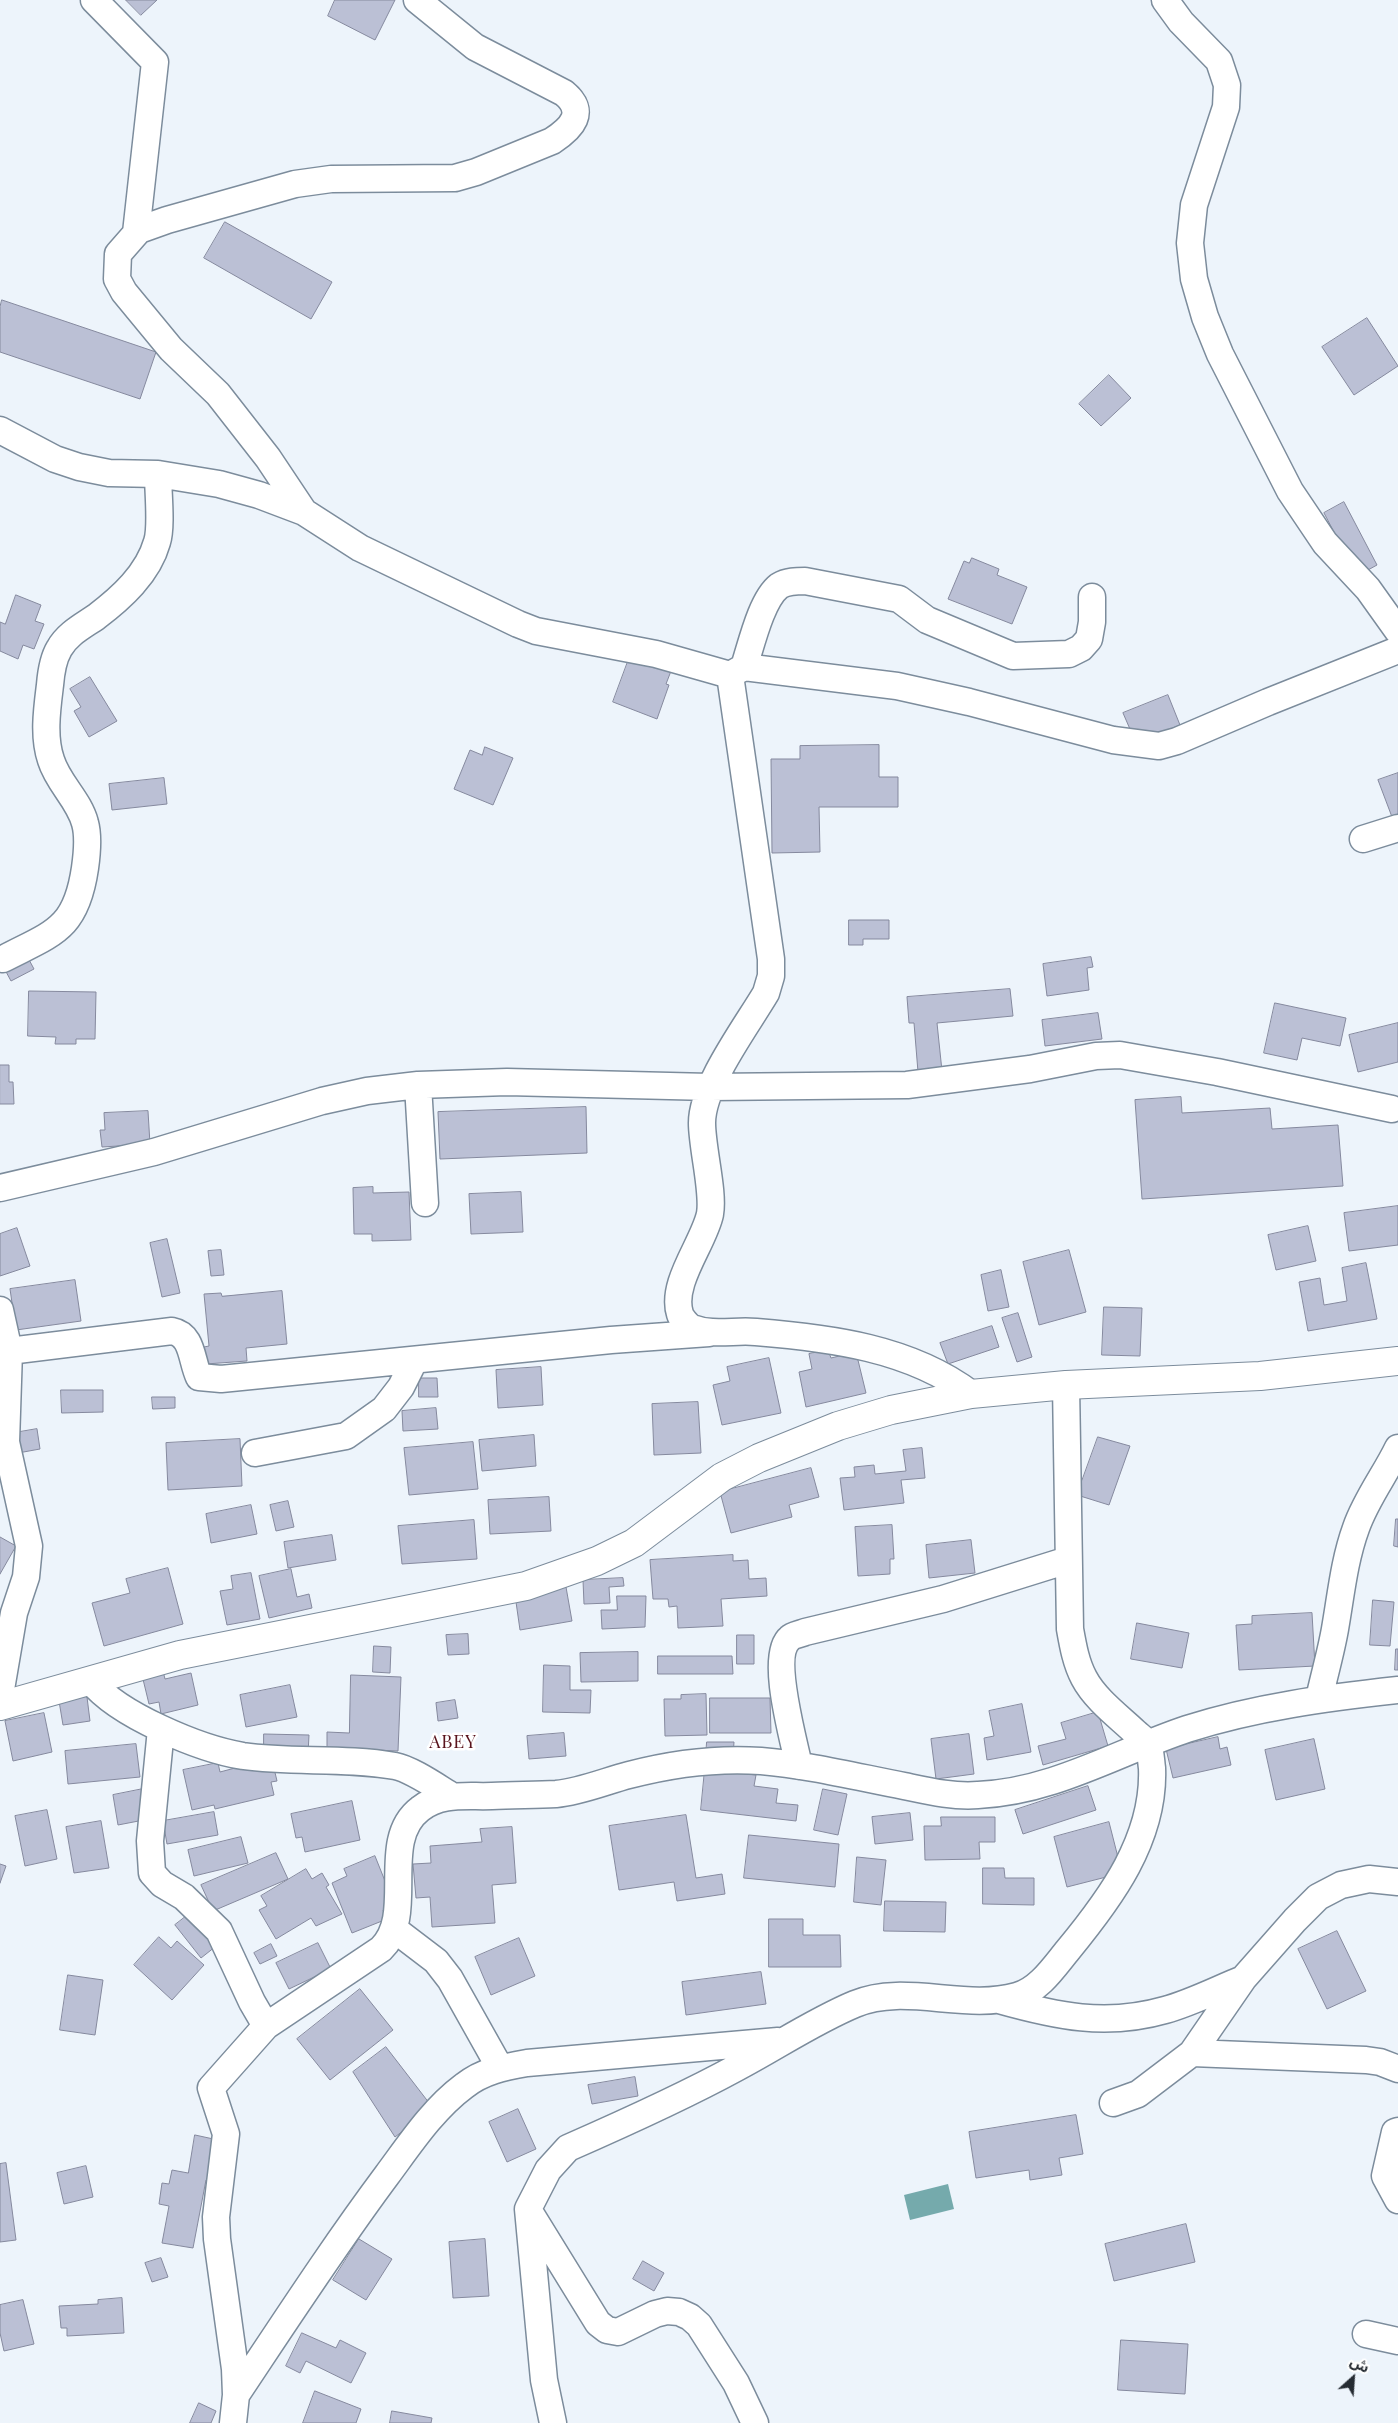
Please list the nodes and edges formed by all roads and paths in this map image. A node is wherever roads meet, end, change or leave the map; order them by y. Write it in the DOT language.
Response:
graph roads {
  1 [pos="94,0"];
  2 [pos="417,0"];
  3 [pos="1166,0"];
  4 [pos="136,233"];
  5 [pos="0,430"];
  6 [pos="158,474"];
  7 [pos="304,512"];
  8 [pos="1092,597"];
  9 [pos="1398,631"];
  10 [pos="1398,650"];
  11 [pos="737,671"];
  12 [pos="1398,828"];
  13 [pos="1363,839"];
  14 [pos="1,959"];
  15 [pos="418,1085"];
  16 [pos="710,1087"];
  17 [pos="1392,1109"];
  18 [pos="0,1188"];
  19 [pos="425,1203"];
  20 [pos="0,1310"];
  21 [pos="712,1332"];
  22 [pos="9,1351"];
  23 [pos="414,1361"];
  24 [pos="1398,1361"];
  25 [pos="1066,1385"];
  26 [pos="971,1394"];
  27 [pos="3,1419"];
  28 [pos="1398,1448"];
  29 [pos="255,1453"];
  30 [pos="1068,1560"];
  31 [pos="91,1681"];
  32 [pos="1398,1690"];
  33 [pos="0,1694"];
  34 [pos="1319,1699"];
  35 [pos="0,1706"];
  36 [pos="161,1729"];
  37 [pos="1148,1744"];
  38 [pos="799,1766"];
  39 [pos="452,1796"];
  40 [pos="1398,1882"];
  41 [pos="394,1929"];
  42 [pos="1243,1979"];
  43 [pos="998,2000"];
  44 [pos="266,2026"];
  45 [pos="788,2040"];
  46 [pos="1192,2053"];
  47 [pos="500,2068"];
  48 [pos="1398,2069"];
  49 [pos="1113,2103"];
  50 [pos="1397,2132"];
  51 [pos="1398,2200"];
  52 [pos="528,2209"];
  53 [pos="1366,2334"];
  54 [pos="1398,2341"];
  55 [pos="544,2380"];
  56 [pos="236,2394"];
  57 [pos="233,2423"];
  58 [pos="553,2423"];
  59 [pos="562,2423"];
  60 [pos="755,2423"];
  1 -- 4 [label="street"];
  2 -- 4 [label="street"];
  3 -- 9 [label="street"];
  4 -- 7 [label="street"];
  5 -- 6 [label="street"];
  6 -- 7 [label="street"];
  6 -- 14 [label="street"];
  7 -- 11 [label="street"];
  8 -- 11 [label="street"];
  10 -- 11 [label="street"];
  11 -- 16 [label="street"];
  12 -- 13 [label="street"];
  15 -- 16 [label="street"];
  15 -- 18 [label="street"];
  15 -- 19 [label="street"];
  16 -- 17 [label="street"];
  16 -- 21 [label="street"];
  20 -- 22 [label="street"];
  21 -- 23 [label="street"];
  21 -- 26 [label="street"];
  22 -- 23 [label="street"];
  22 -- 27 [label="street"];
  23 -- 29 [label="street"];
  24 -- 25 [label="main road"];
  25 -- 26 [label="main road"];
  25 -- 30 [label="street"];
  26 -- 31 [label="main road"];
  27 -- 33 [label="street"];
  28 -- 34 [label="street"];
  30 -- 37 [label="street"];
  30 -- 38 [label="street"];
  31 -- 35 [label="main road"];
  31 -- 36 [label="street"];
  32 -- 34 [label="street"];
  34 -- 37 [label="street"];
  36 -- 39 [label="street"];
  36 -- 44 [label="street"];
  37 -- 38 [label="street"];
  37 -- 43 [label="street"];
  38 -- 39 [label="street"];
  39 -- 41 [label="street"];
  40 -- 42 [label="street"];
  41 -- 44 [label="street"];
  41 -- 47 [label="street"];
  42 -- 43 [label="street"];
  42 -- 46 [label="street"];
  43 -- 45 [label="street"];
  44 -- 56 [label="street"];
  45 -- 47 [label="street"];
  45 -- 52 [label="street"];
  46 -- 48 [label="street"];
  46 -- 49 [label="street"];
  47 -- 56 [label="street"];
  50 -- 51 [label="street"];
  52 -- 55 [label="street"];
  52 -- 60 [label="street"];
  53 -- 54 [label="street"];
  55 -- 58 [label="street"];
  55 -- 59 [label="street"];
  56 -- 57 [label="street"];
}
